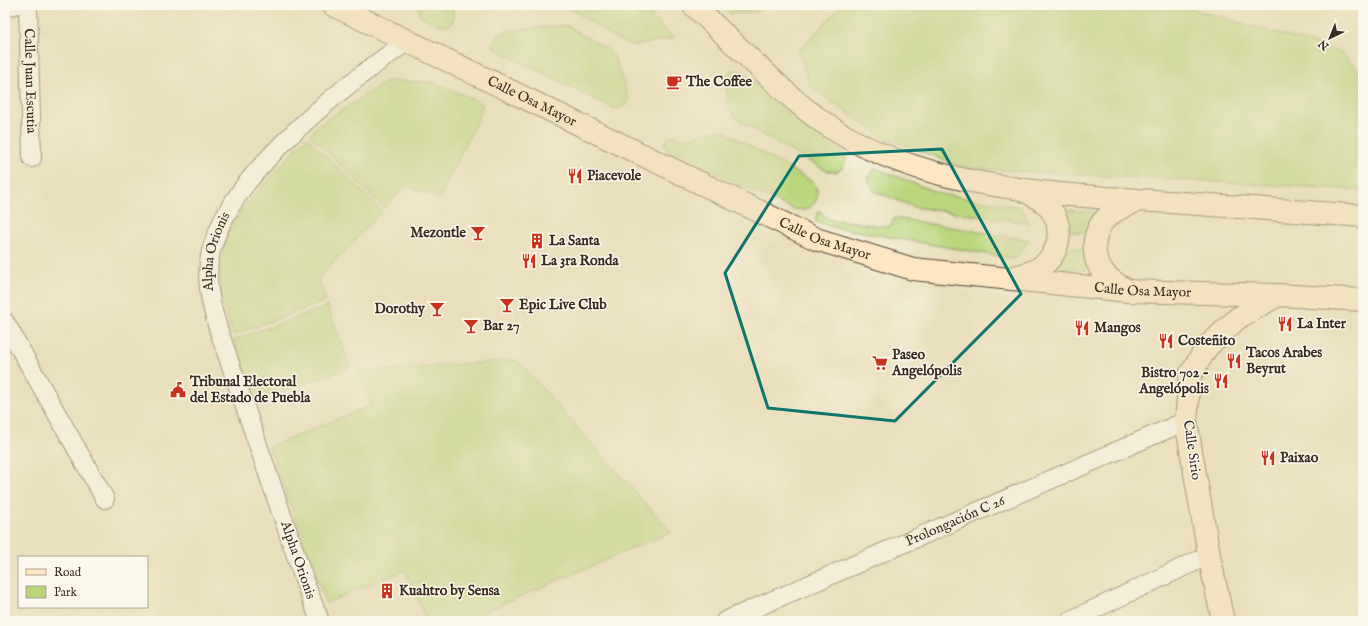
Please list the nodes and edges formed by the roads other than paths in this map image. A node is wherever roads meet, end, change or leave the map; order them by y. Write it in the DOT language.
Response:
graph roads {
  1 [pos="15,5"];
  2 [pos="28,5"];
  3 [pos="333,5"];
  4 [pos="693,5"];
  5 [pos="5,6"];
  6 [pos="408,41"];
  7 [pos="32,158"];
  8 [pos="1024,190"];
  9 [pos="1138,200"];
  10 [pos="1363,216"];
  11 [pos="1006,279"];
  12 [pos="1128,291"];
  13 [pos="1278,295"];
  14 [pos="1363,300"];
  15 [pos="6,326"];
  16 [pos="1186,421"];
  17 [pos="105,499"];
  18 [pos="1209,555"];
  19 [pos="320,621"];
  20 [pos="725,621"];
  21 [pos="1069,621"];
  22 [pos="1223,621"];
  1 -- 5 [label="street"];
  2 -- 7 [label="street, Calle Juan Escutia"];
  3 -- 6 [label="street, Calle Osa Mayor"];
  4 -- 8 [label="street"];
  6 -- 11 [label="street, Calle Osa Mayor"];
  6 -- 19 [label="street, Alpha Orionis"];
  8 -- 9 [label="street"];
  8 -- 11 [label="street"];
  9 -- 10 [label="street"];
  9 -- 12 [label="street"];
  11 -- 12 [label="street, Calle Osa Mayor"];
  12 -- 13 [label="street, Calle Osa Mayor"];
  13 -- 14 [label="street, Calle Osa Mayor"];
  13 -- 16 [label="street, Calle Sirio"];
  15 -- 17 [label="street"];
  16 -- 18 [label="street, Calle Sirio"];
  16 -- 20 [label="street, Prolongación C 26"];
  18 -- 21 [label="street"];
  18 -- 22 [label="street, Calle Sirio"];
}
